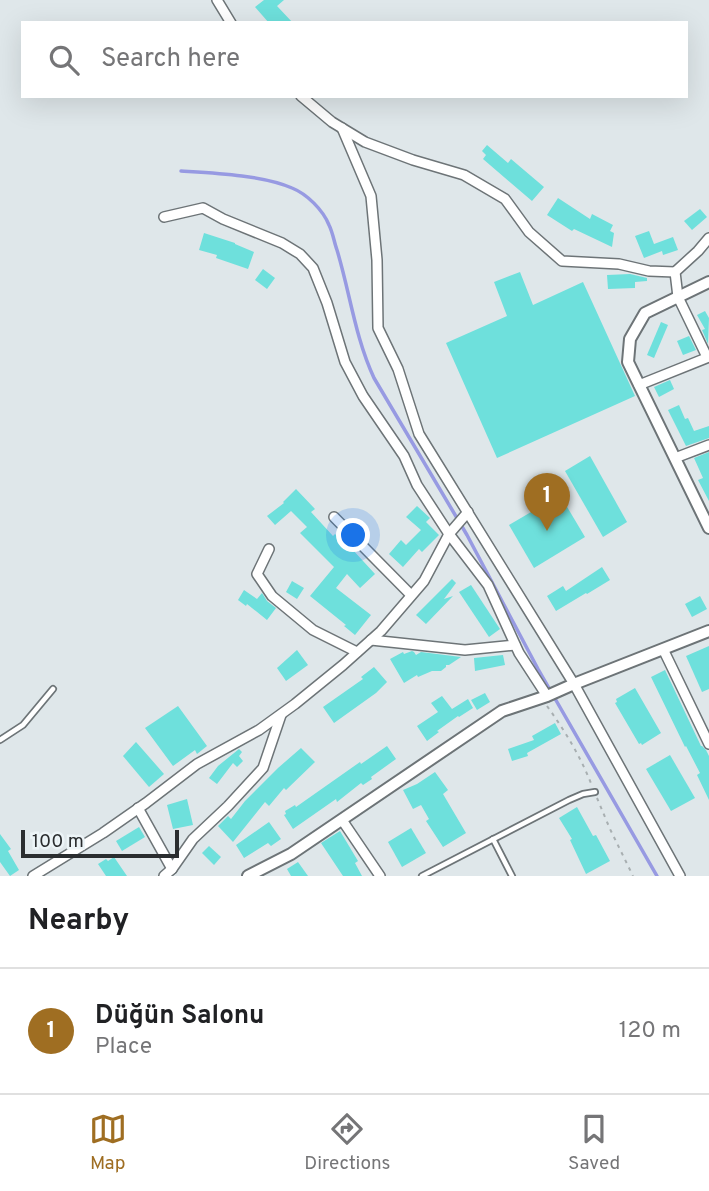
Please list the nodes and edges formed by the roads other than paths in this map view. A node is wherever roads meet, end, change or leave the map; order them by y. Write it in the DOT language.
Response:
graph roads {
  1 [pos="216,0"];
  2 [pos="230,21"];
  3 [pos="303,98"];
  4 [pos="342,128"];
  5 [pos="164,217"];
  6 [pos="709,238"];
  7 [pos="675,272"];
  8 [pos="709,282"];
  9 [pos="678,297"];
  10 [pos="708,357"];
  11 [pos="639,385"];
  12 [pos="709,444"];
  13 [pos="675,458"];
  14 [pos="466,515"];
  15 [pos="334,517"];
  16 [pos="709,528"];
  17 [pos="451,532"];
  18 [pos="269,549"];
  19 [pos="411,595"];
  20 [pos="709,631"];
  21 [pos="371,640"];
  22 [pos="515,645"];
  23 [pos="663,649"];
  24 [pos="357,653"];
  25 [pos="571,685"];
  26 [pos="53,689"];
  27 [pos="547,696"];
  28 [pos="281,715"];
  29 [pos="0,740"];
  30 [pos="709,744"];
  31 [pos="595,792"];
  32 [pos="138,808"];
  33 [pos="342,820"];
  34 [pos="493,839"];
  35 [pos="173,869"];
  36 [pos="272,871"];
  37 [pos="33,876"];
  38 [pos="164,876"];
  39 [pos="248,876"];
  40 [pos="380,876"];
  41 [pos="422,876"];
  42 [pos="512,876"];
  43 [pos="680,876"];
  1 -- 2 [label="street"];
  3 -- 4 [label="street"];
  4 -- 7 [label="street"];
  4 -- 14 [label="street"];
  5 -- 17 [label="street"];
  6 -- 7 [label="street"];
  7 -- 9 [label="street"];
  8 -- 9 [label="street"];
  9 -- 10 [label="street"];
  9 -- 11 [label="street"];
  10 -- 11 [label="street"];
  11 -- 13 [label="street"];
  12 -- 13 [label="street"];
  13 -- 16 [label="street"];
  14 -- 17 [label="street"];
  14 -- 25 [label="street"];
  15 -- 19 [label="street"];
  17 -- 19 [label="street"];
  17 -- 22 [label="street"];
  18 -- 24 [label="street"];
  19 -- 21 [label="street"];
  20 -- 23 [label="street"];
  21 -- 22 [label="street"];
  21 -- 24 [label="street"];
  22 -- 27 [label="street"];
  23 -- 25 [label="street"];
  23 -- 30 [label="street"];
  24 -- 28 [label="street"];
  25 -- 27 [label="street"];
  25 -- 43 [label="street"];
  26 -- 29 [label="lane"];
  27 -- 33 [label="street"];
  28 -- 32 [label="street"];
  28 -- 35 [label="street"];
  31 -- 34 [label="lane"];
  32 -- 35 [label="street"];
  32 -- 37 [label="street"];
  33 -- 36 [label="street"];
  33 -- 40 [label="street"];
  34 -- 41 [label="lane"];
  34 -- 42 [label="lane"];
  35 -- 38 [label="street"];
  36 -- 39 [label="street"];
}
